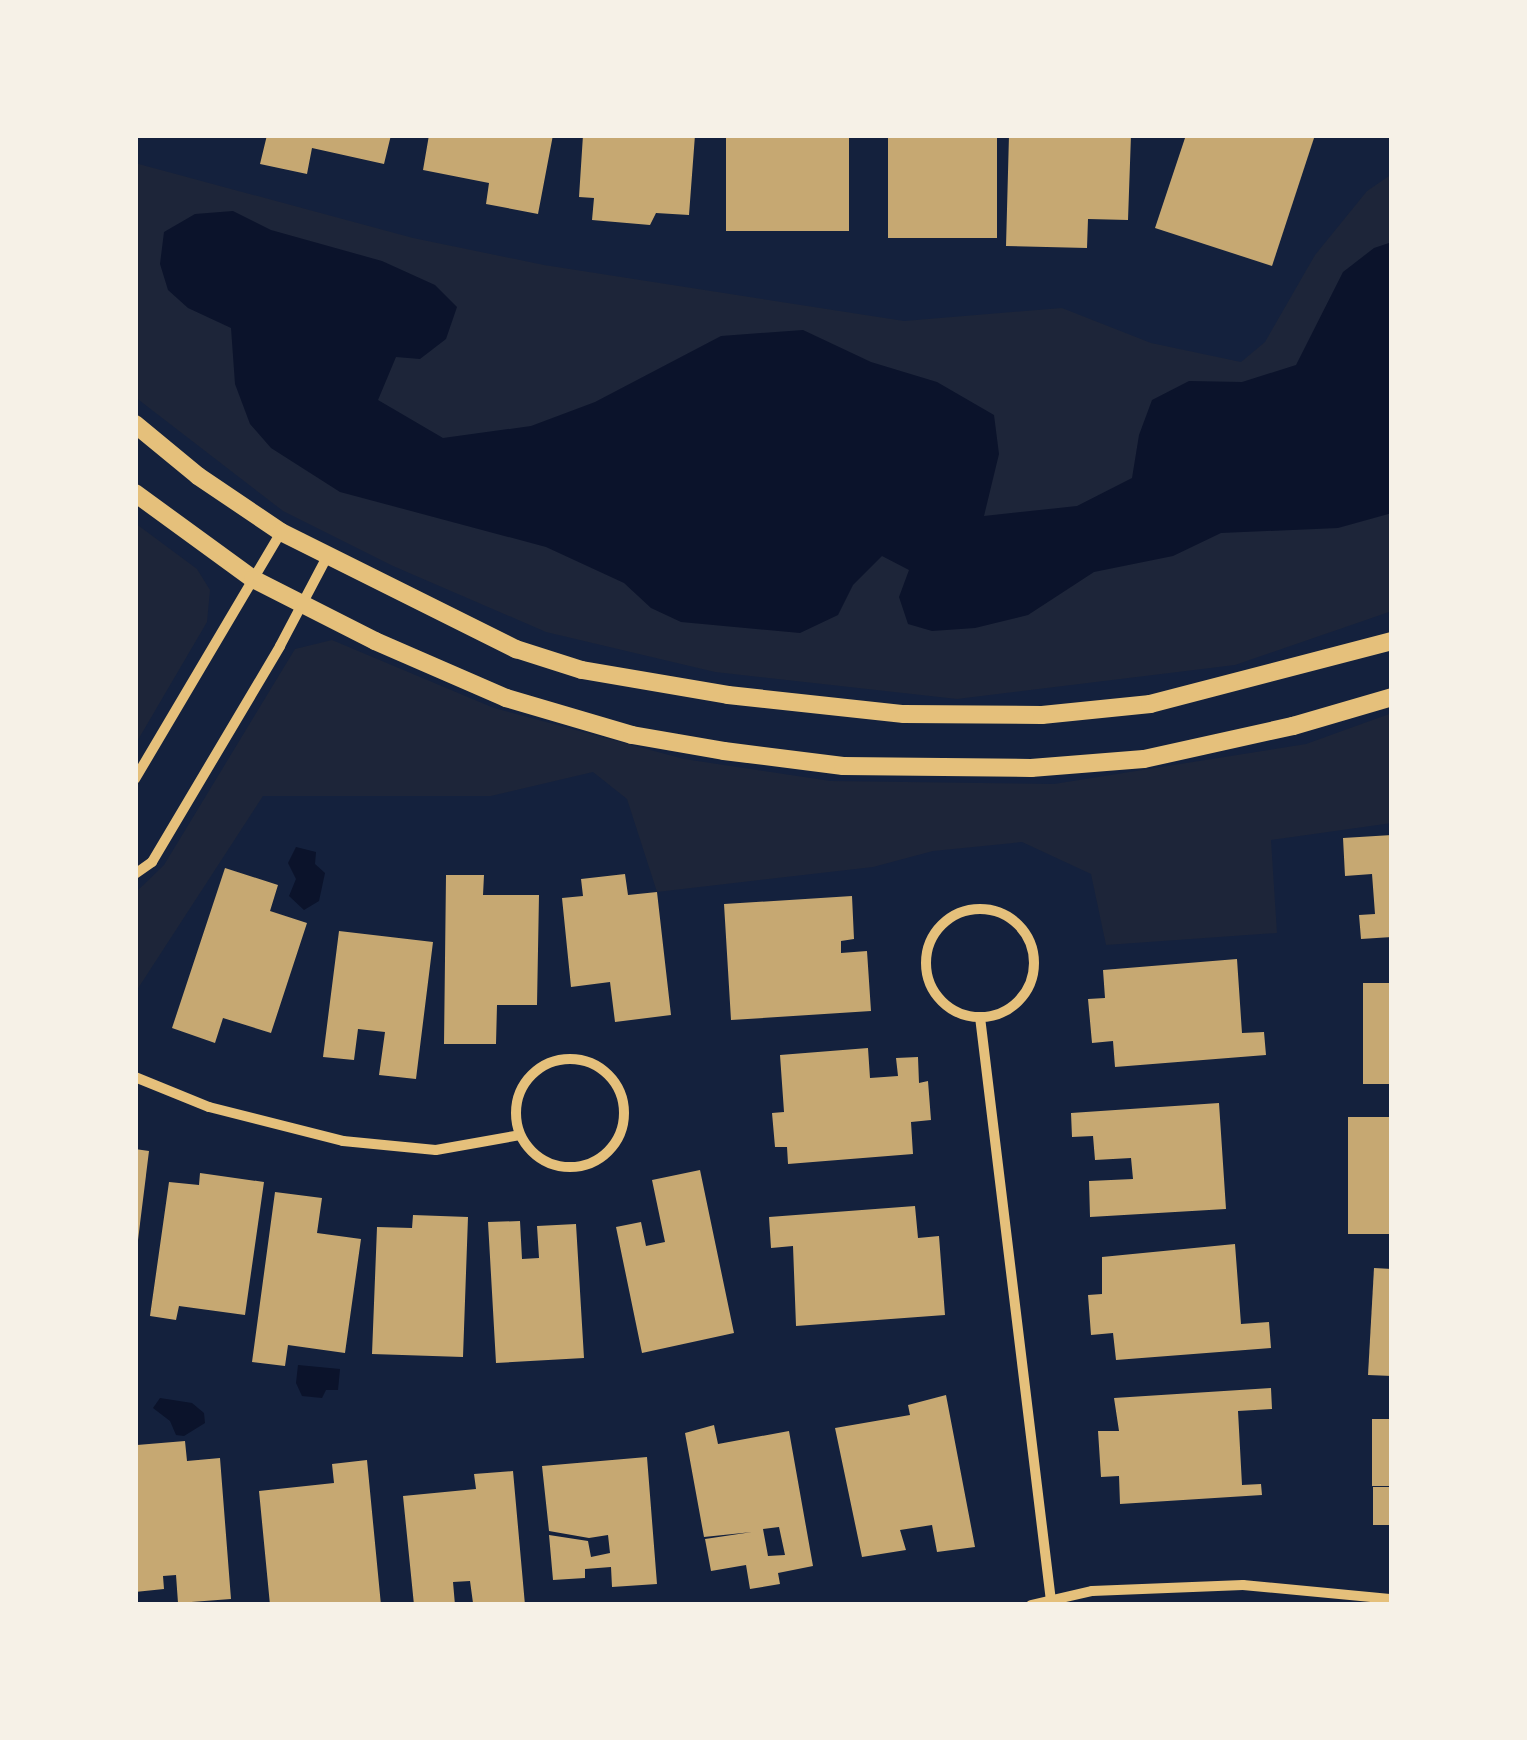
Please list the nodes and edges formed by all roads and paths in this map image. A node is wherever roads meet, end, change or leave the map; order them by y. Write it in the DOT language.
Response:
graph roads {
  1 [pos="135,424"];
  2 [pos="135,494"];
  3 [pos="282,532"];
  4 [pos="328,555"];
  5 [pos="253,579"];
  6 [pos="302,604"];
  7 [pos="1392,640"];
  8 [pos="1392,698"];
  9 [pos="135,779"];
  10 [pos="135,874"];
  11 [pos="980,1017"];
  12 [pos="135,1077"];
  13 [pos="520,1134"];
  14 [pos="1392,1599"];
  15 [pos="1348,1600"];
  16 [pos="1051,1601"];
  17 [pos="1031,1605"];
  1 -- 3 [label="street"];
  2 -- 5 [label="street"];
  3 -- 4 [label="street"];
  3 -- 5 [label="street"];
  4 -- 6 [label="street"];
  4 -- 7 [label="street"];
  5 -- 6 [label="street"];
  5 -- 9 [label="street"];
  6 -- 8 [label="street"];
  6 -- 10 [label="street"];
  11 -- 11 [label="street"];
  11 -- 16 [label="street"];
  12 -- 13 [label="street"];
  13 -- 13 [label="street"];
  14 -- 15 [label="street"];
  15 -- 16 [label="street"];
  16 -- 17 [label="street"];
}
